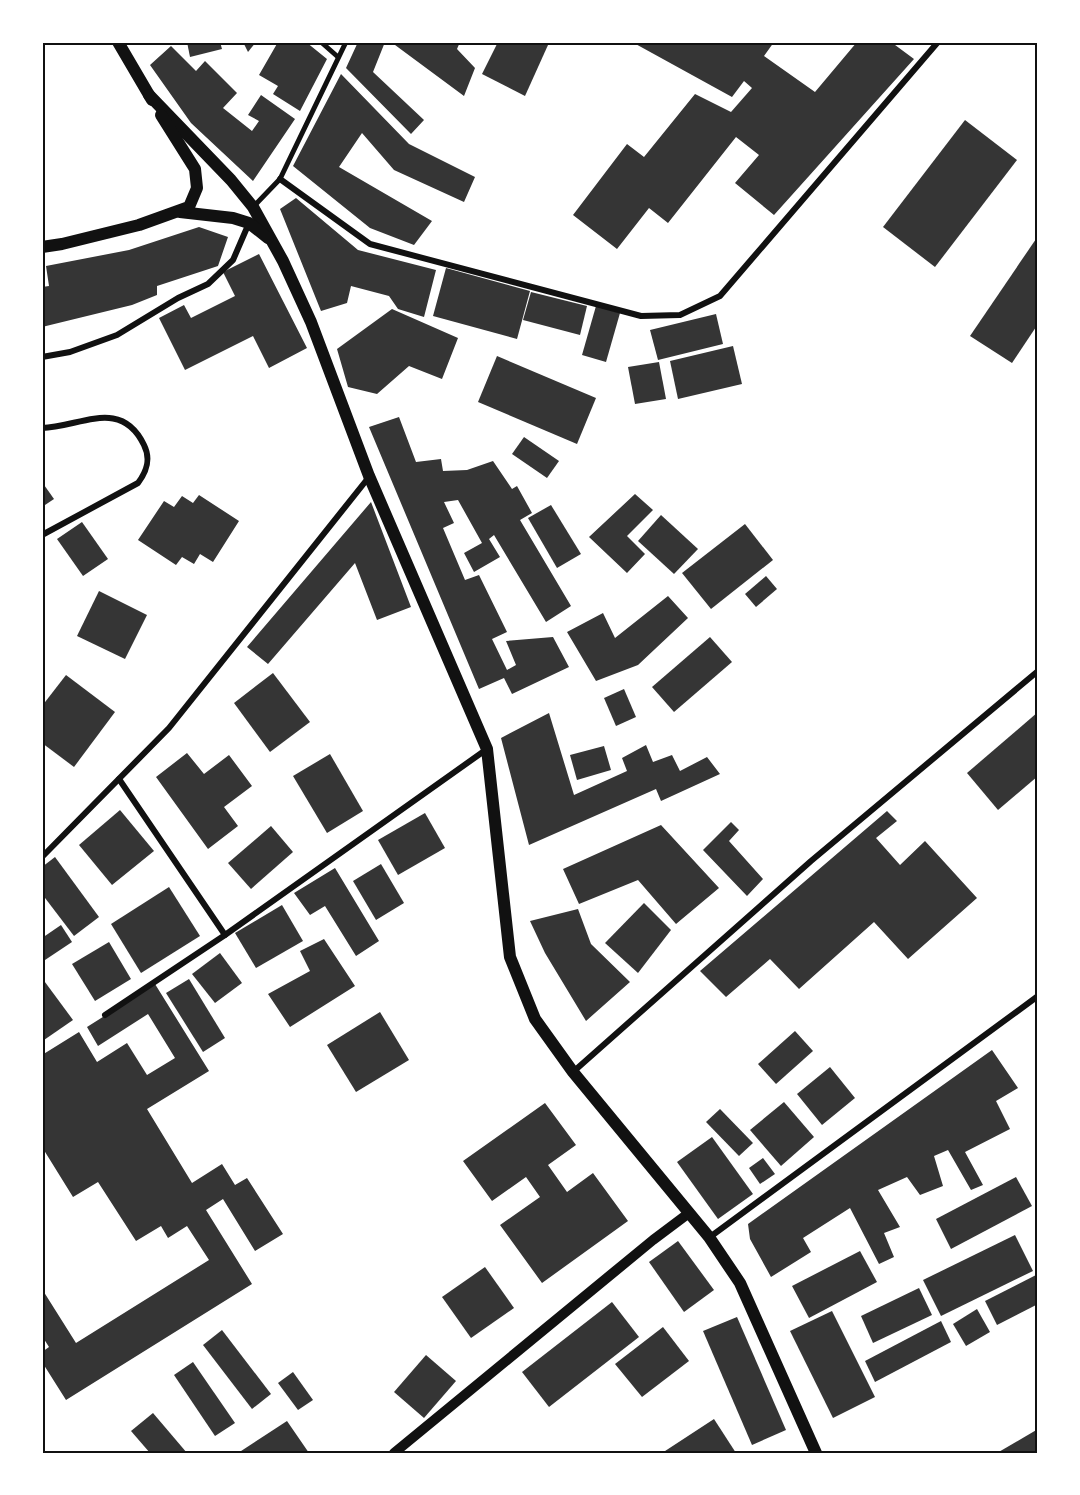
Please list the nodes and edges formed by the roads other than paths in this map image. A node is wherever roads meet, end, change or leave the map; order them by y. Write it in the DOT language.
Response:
graph roads {
  1 [pos="321,42"];
  2 [pos="346,42"];
  3 [pos="938,42"];
  4 [pos="119,43"];
  5 [pos="338,57"];
  6 [pos="149,95"];
  7 [pos="280,179"];
  8 [pos="253,207"];
  9 [pos="179,212"];
  10 [pos="249,223"];
  11 [pos="272,241"];
  12 [pos="42,247"];
  13 [pos="42,357"];
  14 [pos="42,428"];
  15 [pos="369,476"];
  16 [pos="42,535"];
  17 [pos="1038,671"];
  18 [pos="488,749"];
  19 [pos="119,779"];
  20 [pos="42,857"];
  21 [pos="225,935"];
  22 [pos="1038,996"];
  23 [pos="105,1015"];
  24 [pos="573,1072"];
  25 [pos="689,1213"];
  26 [pos="709,1237"];
  27 [pos="394,1453"];
  28 [pos="816,1453"];
  1 -- 5 [label="street"];
  2 -- 5 [label="street"];
  3 -- 7 [label="street"];
  4 -- 6 [label="main road"];
  5 -- 7 [label="street"];
  6 -- 8 [label="main road"];
  6 -- 9 [label="main road"];
  7 -- 8 [label="street"];
  8 -- 11 [label="main road"];
  9 -- 10 [label="main road"];
  9 -- 12 [label="main road"];
  10 -- 11 [label="main road"];
  10 -- 13 [label="street"];
  11 -- 15 [label="main road"];
  14 -- 16 [label="street"];
  15 -- 18 [label="main road"];
  15 -- 19 [label="street"];
  17 -- 24 [label="street"];
  18 -- 21 [label="street"];
  18 -- 24 [label="main road"];
  19 -- 20 [label="street"];
  19 -- 21 [label="street"];
  21 -- 23 [label="street"];
  22 -- 26 [label="street"];
  24 -- 25 [label="main road"];
  25 -- 26 [label="main road"];
  25 -- 27 [label="street"];
  26 -- 28 [label="main road"];
}
